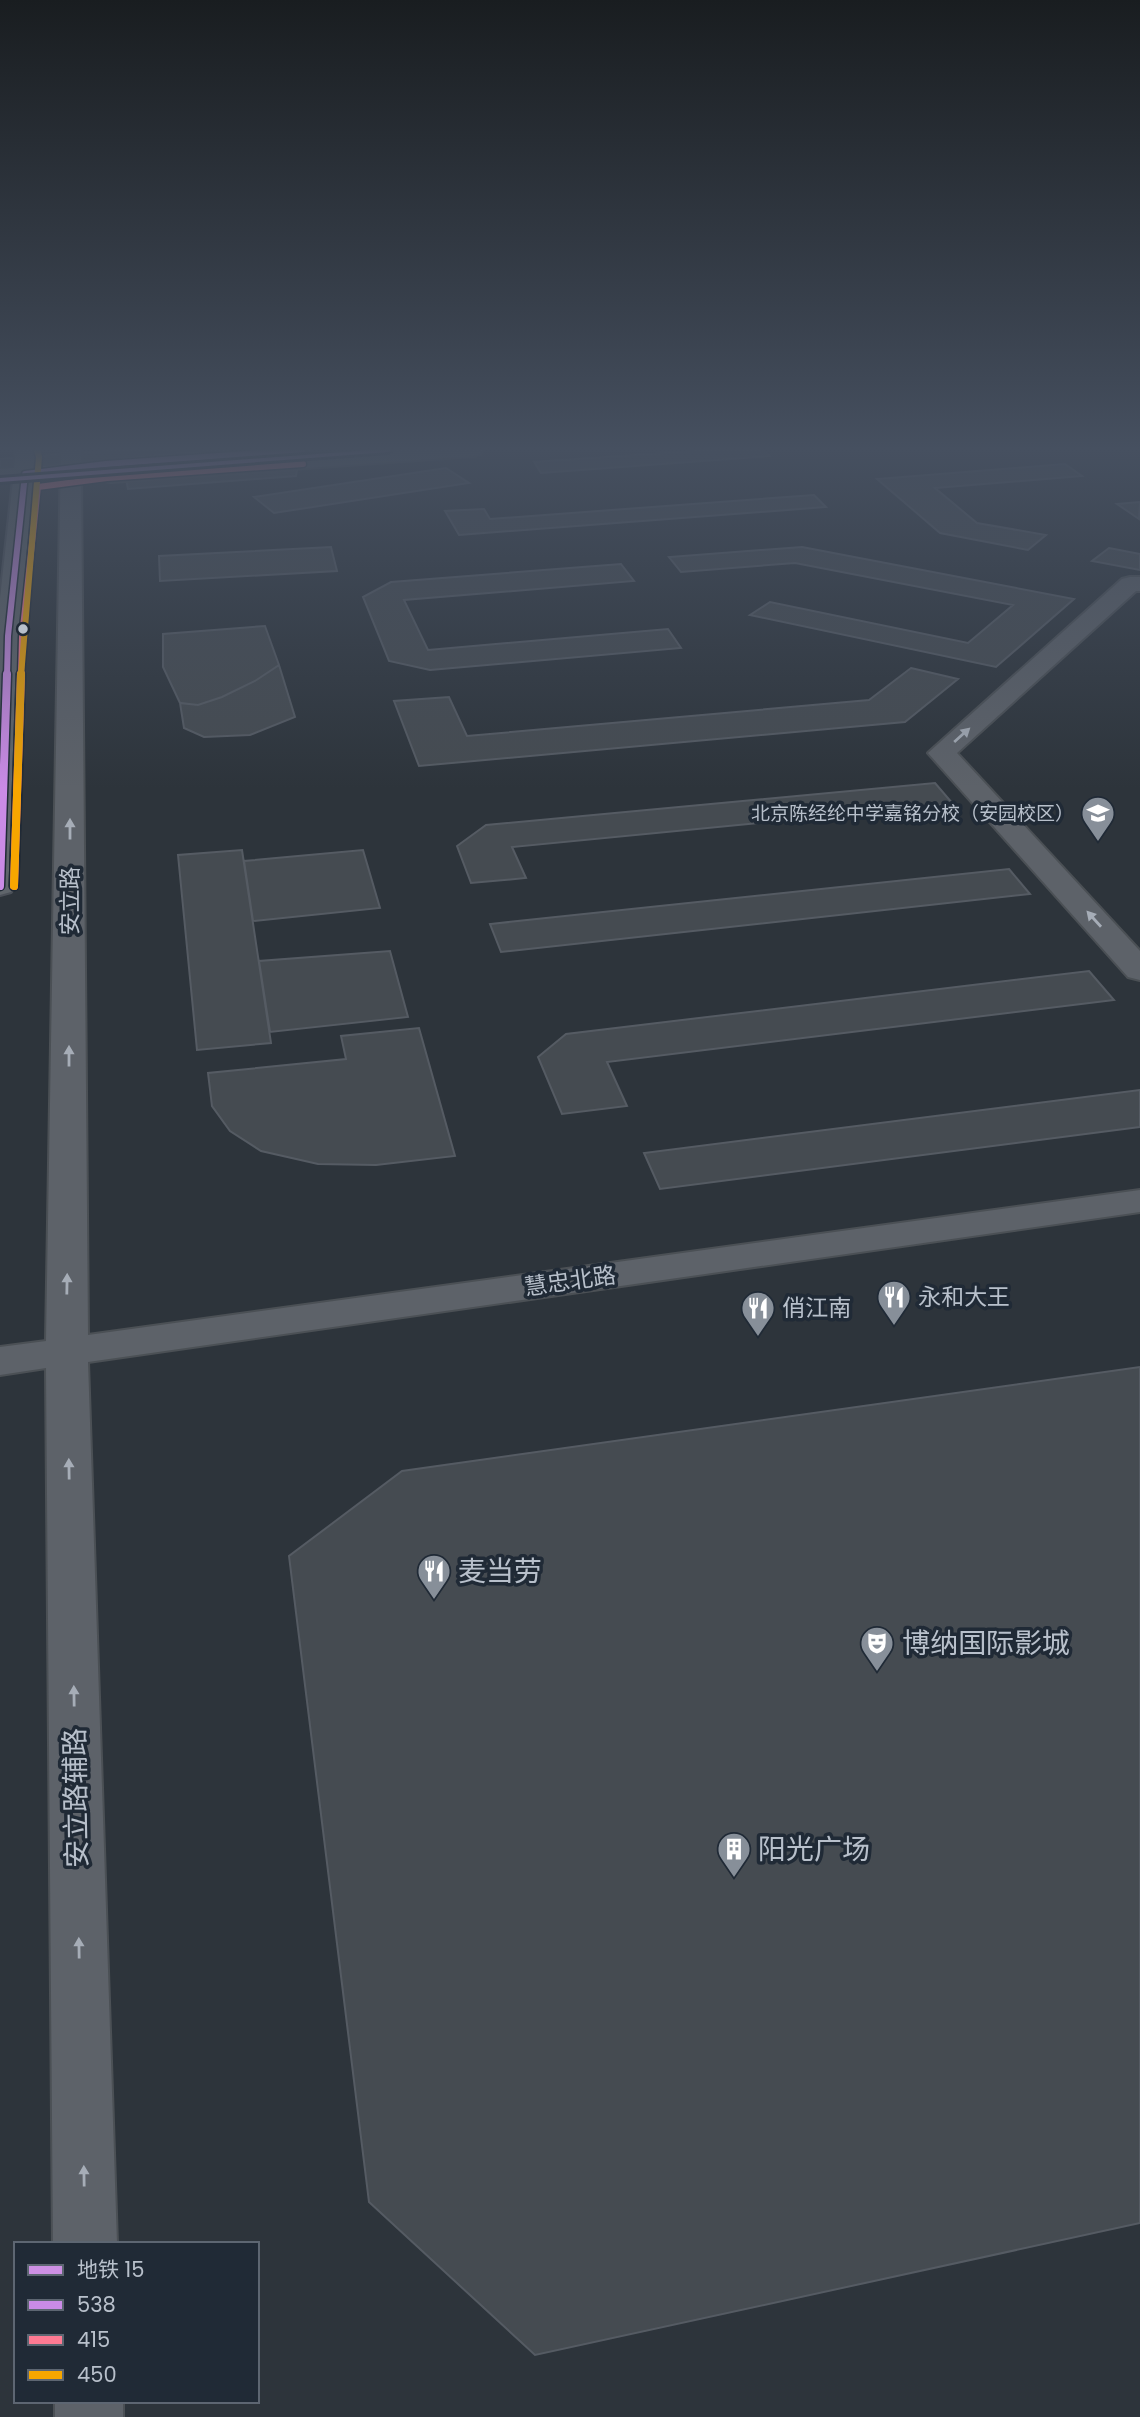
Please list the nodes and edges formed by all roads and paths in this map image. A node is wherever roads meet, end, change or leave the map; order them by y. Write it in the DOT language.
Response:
graph roads {
  1 [pos="15,563"];
  2 [pos="71,563"];
  3 [pos="1140,584"];
  4 [pos="0,886"];
  5 [pos="1140,970"];
  6 [pos="1140,1201"];
  7 [pos="66,1352"];
  8 [pos="0,1361"];
  9 [pos="85,2242"];
  1 -- 4 [label="main road"];
  7 -- 2 [label="street, 安立路, one-way"];
  5 -- 3 [label="street, one-way"];
  6 -- 7 [label="street, 慧忠北路"];
  7 -- 8 [label="street, 慧忠北路"];
  9 -- 7 [label="street, 安立路辅路, one-way"];
}
